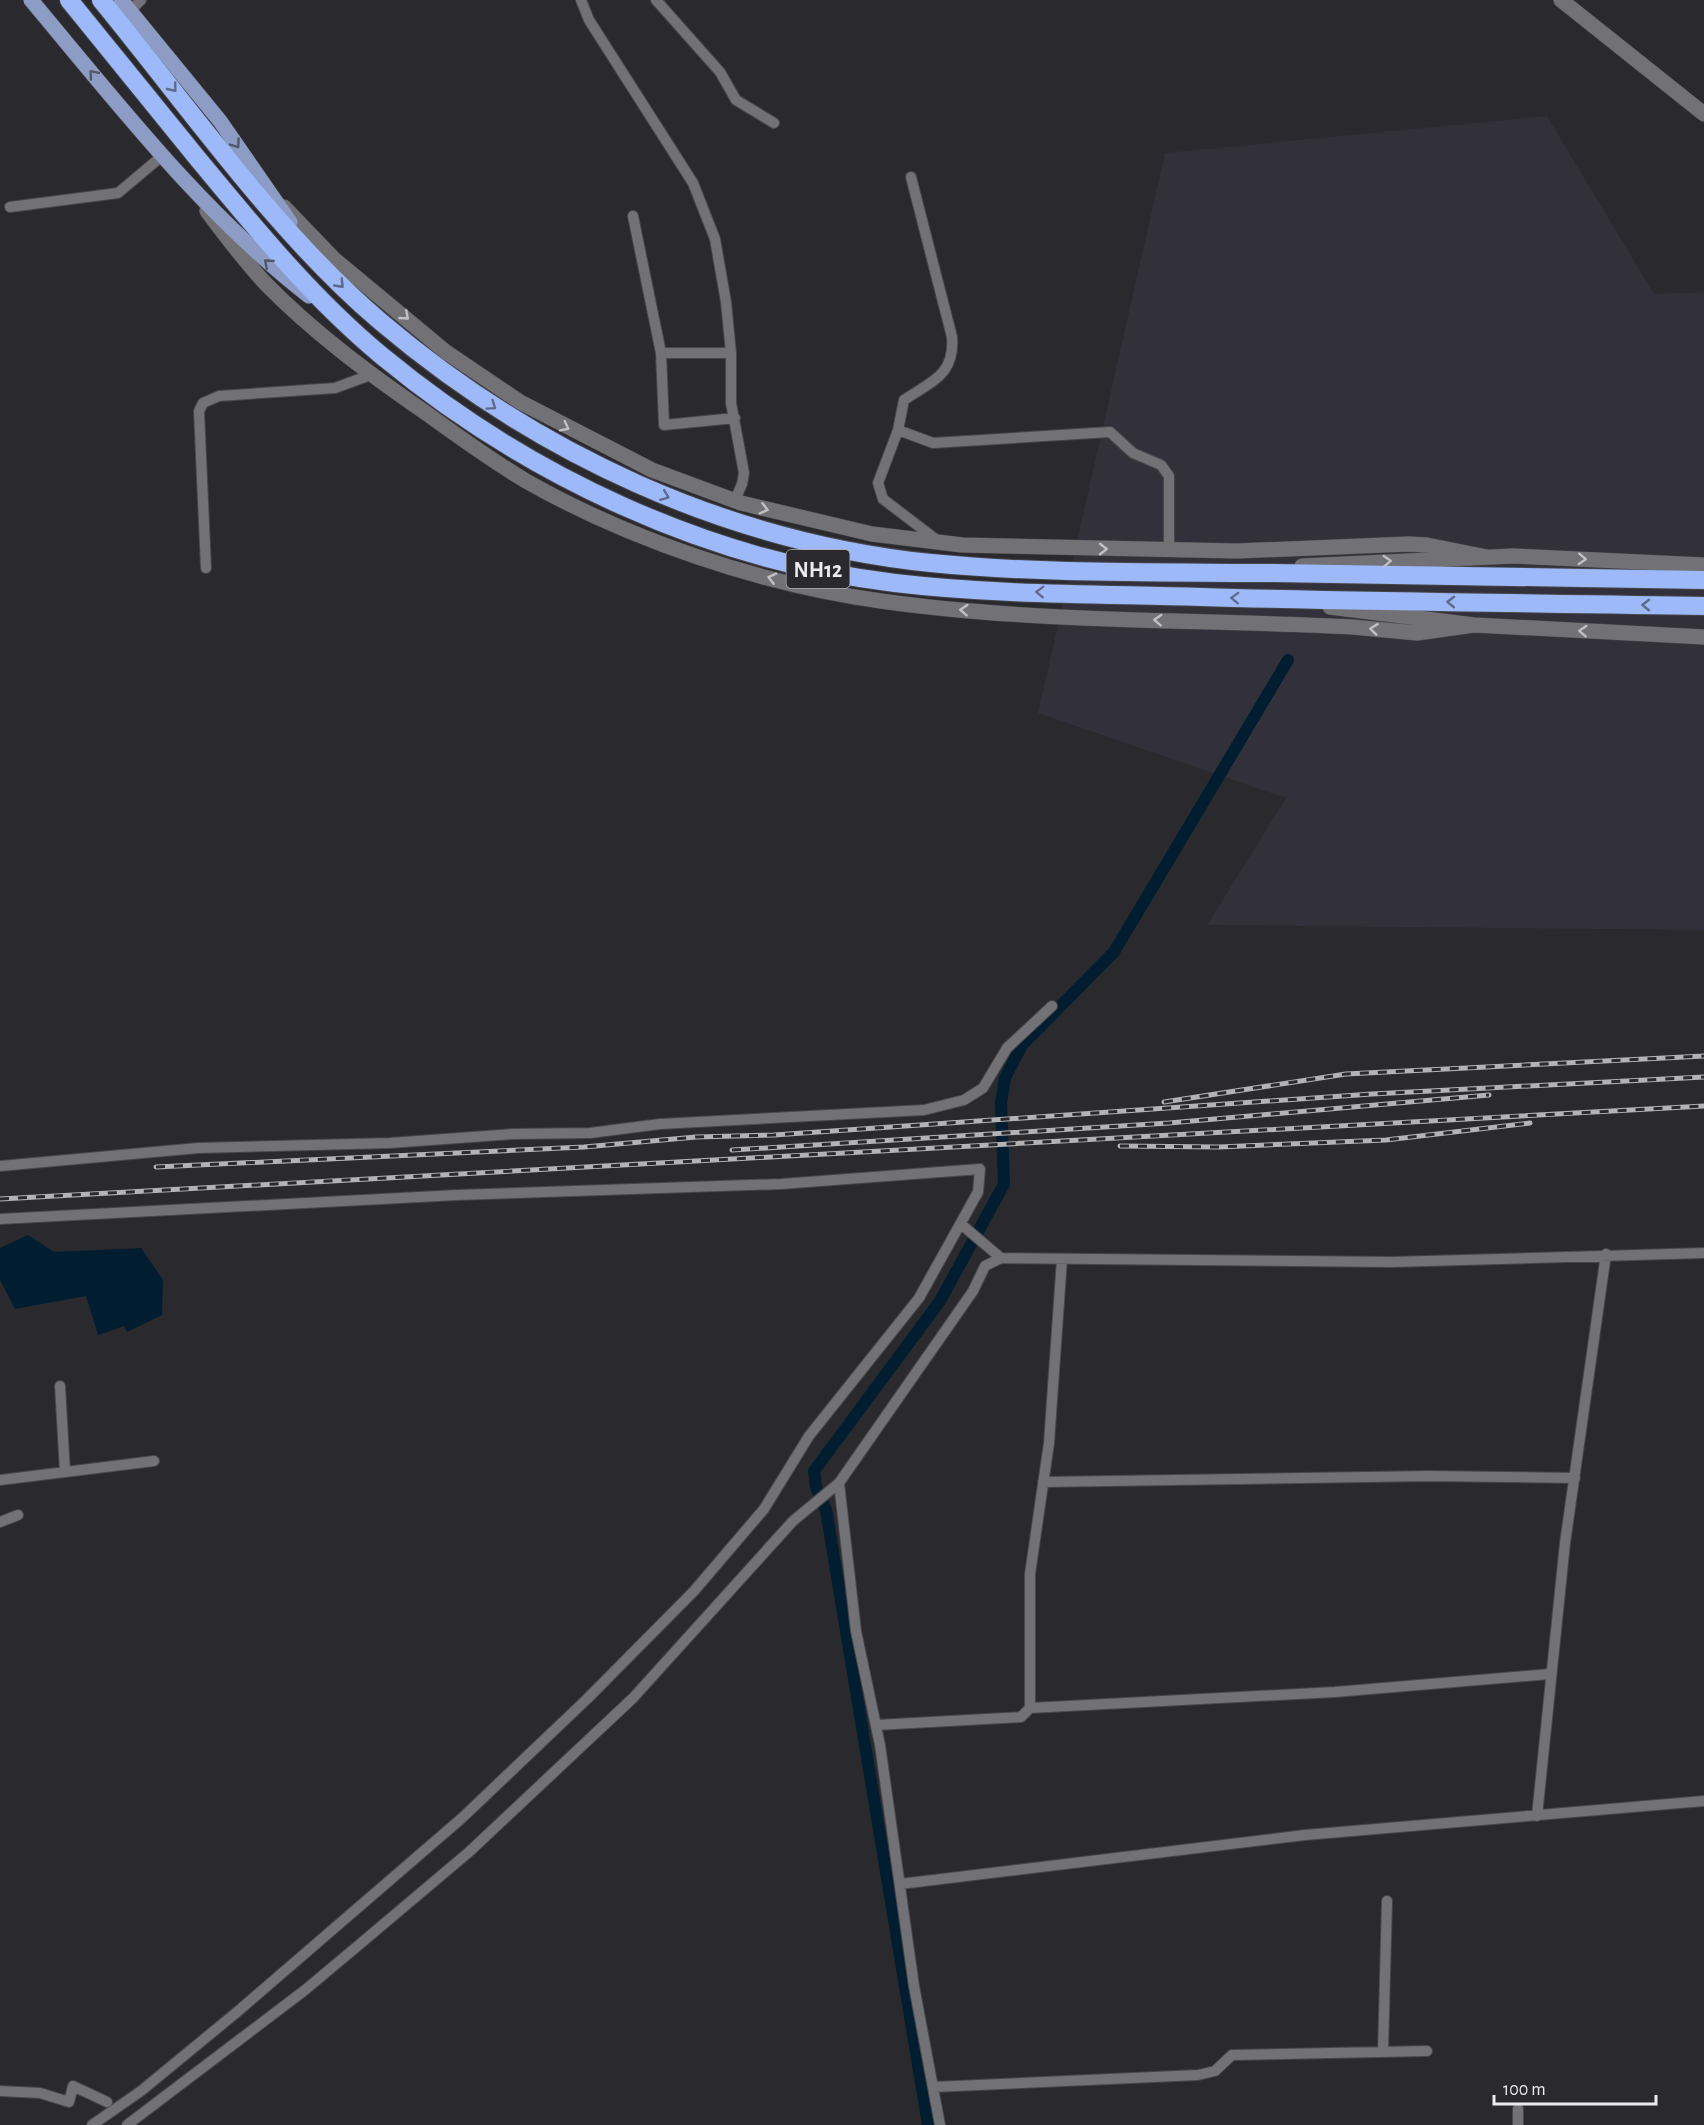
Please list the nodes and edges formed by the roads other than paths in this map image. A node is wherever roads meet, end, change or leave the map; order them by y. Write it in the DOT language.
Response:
graph roads {
  1 [pos="31,0"];
  2 [pos="69,0"];
  3 [pos="101,0"];
  4 [pos="581,0"];
  5 [pos="656,0"];
  6 [pos="1561,0"];
  7 [pos="131,4"];
  8 [pos="1704,114"];
  9 [pos="774,123"];
  10 [pos="162,156"];
  11 [pos="257,175"];
  12 [pos="911,177"];
  13 [pos="185,181"];
  14 [pos="10,207"];
  15 [pos="633,216"];
  16 [pos="315,258"];
  17 [pos="347,326"];
  18 [pos="661,353"];
  19 [pos="731,353"];
  20 [pos="373,374"];
  21 [pos="735,418"];
  22 [pos="898,430"];
  23 [pos="735,500"];
  24 [pos="940,543"];
  25 [pos="1169,550"];
  26 [pos="1487,557"];
  27 [pos="1704,565"];
  28 [pos="206,568"];
  29 [pos="1224,572"];
  30 [pos="1704,580"];
  31 [pos="1269,599"];
  32 [pos="1704,606"];
  33 [pos="1474,625"];
  34 [pos="1704,638"];
  35 [pos="1052,1006"];
  36 [pos="0,1166"];
  37 [pos="0,1219"];
  38 [pos="962,1224"];
  39 [pos="1704,1253"];
  40 [pos="1606,1254"];
  41 [pos="1001,1258"];
  42 [pos="1062,1259"];
  43 [pos="60,1386"];
  44 [pos="154,1461"];
  45 [pos="65,1472"];
  46 [pos="1575,1478"];
  47 [pos="0,1480"];
  48 [pos="1043,1482"];
  49 [pos="839,1484"];
  50 [pos="18,1515"];
  51 [pos="0,1522"];
  52 [pos="1550,1674"];
  53 [pos="1030,1708"];
  54 [pos="876,1725"];
  55 [pos="1704,1801"];
  56 [pos="1537,1815"];
  57 [pos="900,1884"];
  58 [pos="1387,1901"];
  59 [pos="1427,2051"];
  60 [pos="1383,2052"];
  61 [pos="933,2086"];
  62 [pos="0,2091"];
  63 [pos="107,2102"];
  64 [pos="1518,2109"];
  65 [pos="92,2125"];
  66 [pos="127,2125"];
  67 [pos="940,2125"];
  68 [pos="1518,2125"];
  10 -- 1 [label="main road, one-way"];
  2 -- 17 [label="highway, NH12"];
  3 -- 16 [label="highway, NH12, one-way"];
  4 -- 19 [label="street"];
  5 -- 9 [label="street"];
  6 -- 8 [label="street"];
  7 -- 11 [label="main road, one-way"];
  10 -- 13 [label="main road"];
  10 -- 14 [label="street"];
  11 -- 16 [label="main road"];
  11 -- 23 [label="street, one-way"];
  12 -- 22 [label="street"];
  17 -- 13 [label="main road, one-way"];
  13 -- 20 [label="street"];
  15 -- 18 [label="street"];
  16 -- 29 [label="highway, NH12, one-way"];
  31 -- 17 [label="highway, NH12, one-way"];
  18 -- 19 [label="street"];
  18 -- 21 [label="street"];
  19 -- 21 [label="street"];
  20 -- 28 [label="street"];
  33 -- 20 [label="street, one-way"];
  21 -- 23 [label="street"];
  22 -- 24 [label="street"];
  22 -- 25 [label="street"];
  23 -- 24 [label="street, one-way"];
  24 -- 25 [label="street, one-way"];
  25 -- 26 [label="street"];
  26 -- 27 [label="street, one-way"];
  29 -- 26 [label="street, one-way"];
  29 -- 30 [label="highway, NH12"];
  32 -- 31 [label="highway, NH12, one-way"];
  31 -- 33 [label="street"];
  34 -- 33 [label="street, one-way"];
  35 -- 36 [label="street"];
  37 -- 38 [label="street"];
  38 -- 41 [label="street"];
  38 -- 65 [label="street"];
  39 -- 40 [label="street"];
  40 -- 42 [label="street"];
  40 -- 46 [label="street"];
  41 -- 42 [label="street"];
  41 -- 49 [label="street"];
  42 -- 48 [label="street"];
  43 -- 45 [label="street"];
  44 -- 45 [label="street"];
  45 -- 47 [label="street"];
  46 -- 48 [label="street"];
  46 -- 52 [label="street"];
  48 -- 53 [label="street"];
  49 -- 54 [label="street"];
  49 -- 66 [label="street"];
  50 -- 51 [label="street"];
  52 -- 53 [label="street"];
  52 -- 56 [label="street"];
  53 -- 54 [label="street"];
  54 -- 57 [label="street"];
  55 -- 56 [label="street"];
  56 -- 57 [label="street"];
  57 -- 61 [label="street"];
  58 -- 60 [label="street"];
  59 -- 60 [label="street"];
  60 -- 61 [label="street"];
  61 -- 67 [label="street"];
  62 -- 63 [label="street"];
  64 -- 68 [label="street"];
}
